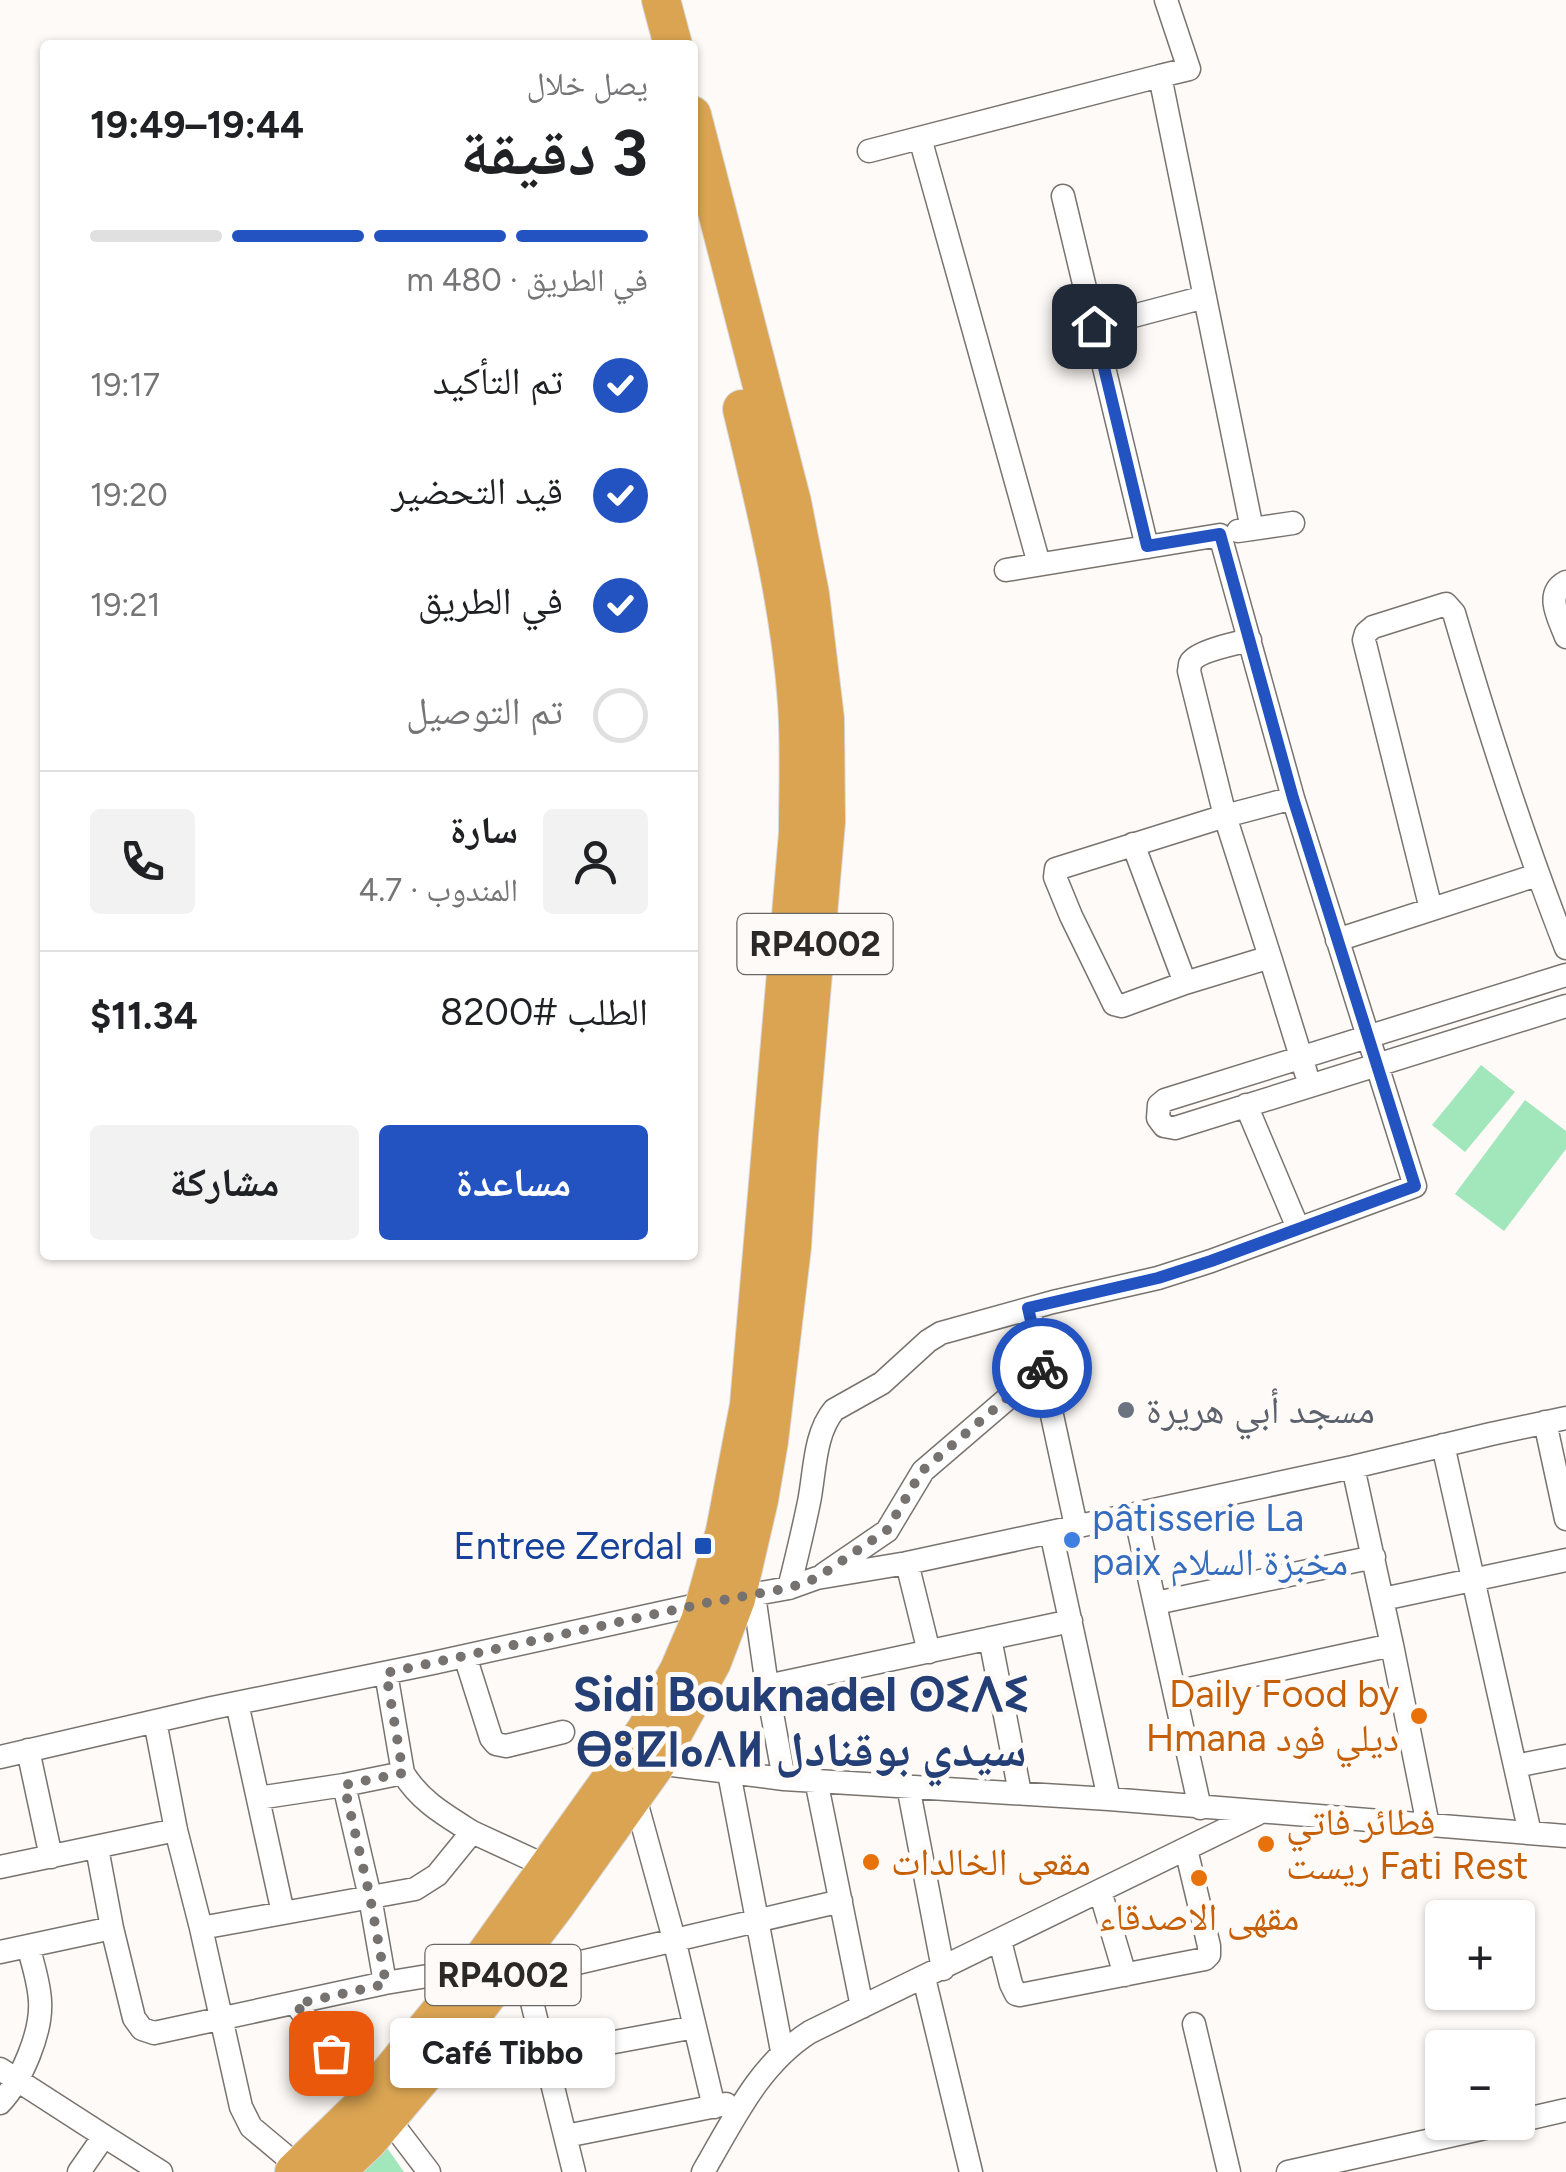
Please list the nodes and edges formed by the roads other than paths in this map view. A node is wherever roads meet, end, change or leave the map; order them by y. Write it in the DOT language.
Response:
graph roads {
  1 [pos="634,0"];
  2 [pos="660,0"];
  3 [pos="1166,0"];
  4 [pos="645,40"];
  5 [pos="672,40"];
  6 [pos="1160,76"];
  7 [pos="920,138"];
  8 [pos="698,139"];
  9 [pos="869,152"];
  10 [pos="1063,196"];
  11 [pos="698,241"];
  12 [pos="1205,298"];
  13 [pos="1094,326"];
  14 [pos="1294,522"];
  15 [pos="1252,529"];
  16 [pos="1220,534"];
  17 [pos="1147,546"];
  18 [pos="1039,564"];
  19 [pos="1006,570"];
  20 [pos="1566,582"];
  21 [pos="1566,637"];
  22 [pos="1250,640"];
  23 [pos="1293,798"];
  24 [pos="1225,816"];
  25 [pos="1134,844"];
  26 [pos="1537,876"];
  27 [pos="1431,909"];
  28 [pos="1336,940"];
  29 [pos="1566,948"];
  30 [pos="1270,957"];
  31 [pos="1566,975"];
  32 [pos="1185,983"];
  33 [pos="1566,1006"];
  34 [pos="1367,1036"];
  35 [pos="1301,1058"];
  36 [pos="1376,1064"];
  37 [pos="1310,1085"];
  38 [pos="1246,1105"];
  39 [pos="1298,1228"];
  40 [pos="1028,1308"];
  41 [pos="1042,1368"];
  42 [pos="1555,1420"];
  43 [pos="1442,1445"];
  44 [pos="1353,1467"];
  45 [pos="1135,1514"];
  46 [pos="1566,1517"];
  47 [pos="1076,1526"];
  48 [pos="1051,1532"];
  49 [pos="1374,1557"];
  50 [pos="1566,1560"];
  51 [pos="906,1563"];
  52 [pos="817,1578"];
  53 [pos="1474,1580"];
  54 [pos="789,1588"];
  55 [pos="732,1599"];
  56 [pos="1383,1599"];
  57 [pos="1156,1604"];
  58 [pos="1071,1622"];
  59 [pos="990,1638"];
  60 [pos="1392,1645"];
  61 [pos="928,1652"];
  62 [pos="465,1656"];
  63 [pos="386,1673"];
  64 [pos="767,1686"];
  65 [pos="1175,1692"];
  66 [pos="237,1703"];
  67 [pos="154,1721"];
  68 [pos="564,1732"];
  69 [pos="28,1750"];
  70 [pos="1566,1756"];
  71 [pos="0,1757"];
  72 [pos="1515,1766"];
  73 [pos="639,1771"];
  74 [pos="403,1773"];
  75 [pos="729,1773"];
  76 [pos="784,1778"];
  77 [pos="816,1780"];
  78 [pos="344,1785"];
  79 [pos="908,1786"];
  80 [pos="1020,1793"];
  81 [pos="258,1798"];
  82 [pos="1108,1799"];
  83 [pos="1200,1808"];
  84 [pos="1260,1812"];
  85 [pos="1428,1825"];
  86 [pos="176,1830"];
  87 [pos="472,1832"];
  88 [pos="1530,1833"];
  89 [pos="1566,1836"];
  90 [pos="97,1848"];
  91 [pos="1186,1849"];
  92 [pos="51,1856"];
  93 [pos="0,1867"];
  94 [pos="548,1867"];
  95 [pos="1100,1891"];
  96 [pos="370,1897"];
  97 [pos="841,1901"];
  98 [pos="282,1914"];
  99 [pos="756,1919"];
  100 [pos="112,1928"];
  101 [pos="201,1928"];
  102 [pos="674,1939"];
  103 [pos="1000,1940"];
  104 [pos="28,1946"];
  105 [pos="0,1952"];
  106 [pos="523,1964"];
  107 [pos="476,1968"];
  108 [pos="933,1973"];
  109 [pos="1125,1975"];
  110 [pos="386,1984"];
  111 [pos="296,2004"];
  112 [pos="862,2007"];
  113 [pos="221,2019"];
  114 [pos="1194,2024"];
  115 [pos="695,2028"];
  116 [pos="782,2051"];
  117 [pos="546,2055"];
  118 [pos="9,2075"];
  119 [pos="744,2101"];
  120 [pos="0,2102"];
  121 [pos="714,2107"];
  122 [pos="377,2110"];
  123 [pos="1566,2110"];
  124 [pos="1535,2117"];
  125 [pos="104,2136"];
  126 [pos="566,2136"];
  127 [pos="1433,2140"];
  128 [pos="310,2171"];
  129 [pos="79,2172"];
  130 [pos="161,2172"];
  131 [pos="429,2172"];
  132 [pos="574,2172"];
  133 [pos="702,2172"];
  134 [pos="971,2172"];
  135 [pos="1228,2172"];
  136 [pos="1288,2172"];
  1 -- 4 [label="highway"];
  2 -- 5 [label="highway"];
  3 -- 6 [label="street"];
  6 -- 7 [label="street"];
  6 -- 12 [label="street"];
  7 -- 9 [label="street"];
  7 -- 18 [label="street"];
  8 -- 55 [label="highway, RP4002"];
  10 -- 13 [label="street"];
  11 -- 55 [label="highway, RP4002"];
  12 -- 13 [label="street"];
  12 -- 15 [label="street"];
  13 -- 17 [label="street"];
  14 -- 15 [label="street"];
  15 -- 16 [label="street"];
  16 -- 17 [label="street"];
  16 -- 22 [label="street"];
  17 -- 18 [label="street"];
  18 -- 19 [label="street"];
  20 -- 21 [label="street"];
  22 -- 23 [label="street"];
  22 -- 24 [label="street"];
  23 -- 24 [label="street"];
  23 -- 28 [label="street"];
  24 -- 25 [label="street"];
  24 -- 30 [label="street"];
  25 -- 32 [label="street"];
  25 -- 32 [label="street"];
  26 -- 27 [label="street"];
  26 -- 27 [label="street"];
  26 -- 29 [label="street"];
  27 -- 28 [label="street"];
  28 -- 34 [label="street"];
  30 -- 32 [label="street"];
  30 -- 35 [label="street"];
  31 -- 34 [label="street"];
  33 -- 36 [label="street"];
  34 -- 35 [label="street"];
  34 -- 36 [label="street"];
  35 -- 37 [label="street"];
  35 -- 38 [label="street"];
  36 -- 37 [label="street"];
  36 -- 39 [label="street"];
  37 -- 38 [label="street"];
  38 -- 39 [label="street"];
  39 -- 40 [label="street"];
  40 -- 41 [label="street"];
  40 -- 54 [label="street"];
  41 -- 47 [label="street"];
  41 -- 52 [label="street"];
  42 -- 43 [label="street"];
  42 -- 46 [label="street"];
  43 -- 44 [label="street"];
  43 -- 53 [label="street"];
  44 -- 45 [label="street"];
  44 -- 49 [label="street"];
  45 -- 47 [label="street"];
  45 -- 57 [label="street"];
  47 -- 48 [label="street"];
  48 -- 51 [label="street"];
  48 -- 58 [label="street"];
  49 -- 56 [label="street"];
  49 -- 57 [label="street"];
  50 -- 53 [label="street"];
  51 -- 52 [label="street"];
  51 -- 61 [label="street"];
  52 -- 54 [label="street"];
  53 -- 56 [label="street"];
  53 -- 72 [label="street"];
  54 -- 55 [label="street"];
  55 -- 62 [label="street"];
  55 -- 64 [label="street"];
  55 -- 73 [label="highway, RP4002"];
  56 -- 60 [label="street"];
  57 -- 65 [label="street"];
  58 -- 59 [label="street"];
  58 -- 82 [label="street"];
  59 -- 61 [label="street"];
  59 -- 80 [label="street"];
  60 -- 65 [label="street"];
  60 -- 85 [label="street"];
  61 -- 64 [label="street"];
  62 -- 63 [label="street"];
  62 -- 68 [label="street"];
  63 -- 66 [label="street"];
  63 -- 74 [label="street"];
  64 -- 76 [label="street"];
  65 -- 83 [label="street"];
  66 -- 67 [label="street"];
  66 -- 81 [label="street"];
  67 -- 69 [label="street"];
  67 -- 86 [label="street"];
  69 -- 71 [label="street"];
  69 -- 92 [label="street"];
  70 -- 72 [label="street"];
  72 -- 88 [label="street"];
  73 -- 75 [label="street"];
  73 -- 94 [label="highway, RP4002"];
  73 -- 102 [label="street"];
  73 -- 106 [label="highway, RP4002"];
  74 -- 78 [label="street"];
  74 -- 87 [label="street"];
  75 -- 76 [label="street"];
  75 -- 99 [label="street"];
  76 -- 77 [label="street"];
  77 -- 79 [label="street"];
  77 -- 97 [label="street"];
  78 -- 81 [label="street"];
  78 -- 96 [label="street"];
  79 -- 80 [label="street"];
  79 -- 108 [label="street"];
  80 -- 82 [label="street"];
  81 -- 98 [label="street"];
  82 -- 83 [label="street"];
  83 -- 84 [label="street"];
  84 -- 85 [label="street"];
  84 -- 91 [label="street"];
  85 -- 88 [label="street"];
  86 -- 90 [label="street"];
  86 -- 101 [label="street"];
  87 -- 94 [label="street"];
  87 -- 96 [label="street"];
  88 -- 89 [label="street"];
  90 -- 92 [label="street"];
  90 -- 100 [label="street"];
  91 -- 95 [label="street"];
  91 -- 109 [label="street"];
  92 -- 93 [label="street"];
  94 -- 107 [label="highway, RP4002"];
  95 -- 103 [label="street"];
  95 -- 109 [label="street"];
  96 -- 98 [label="street"];
  96 -- 110 [label="street"];
  97 -- 99 [label="street"];
  97 -- 112 [label="street"];
  98 -- 101 [label="street"];
  99 -- 102 [label="street"];
  99 -- 116 [label="street"];
  100 -- 104 [label="street"];
  100 -- 113 [label="street"];
  101 -- 113 [label="street"];
  102 -- 106 [label="street"];
  102 -- 115 [label="street"];
  103 -- 108 [label="street"];
  103 -- 109 [label="street"];
  104 -- 105 [label="street"];
  104 -- 118 [label="street"];
  106 -- 117 [label="street"];
  106 -- 122 [label="highway, RP4002"];
  107 -- 110 [label="street"];
  107 -- 122 [label="highway, RP4002"];
  108 -- 112 [label="street"];
  108 -- 134 [label="street"];
  110 -- 111 [label="street"];
  111 -- 113 [label="street"];
  111 -- 122 [label="street"];
  112 -- 116 [label="street"];
  113 -- 128 [label="street"];
  114 -- 135 [label="street"];
  115 -- 117 [label="street"];
  115 -- 121 [label="street"];
  116 -- 119 [label="street"];
  117 -- 126 [label="street"];
  118 -- 120 [label="street"];
  118 -- 125 [label="street"];
  119 -- 121 [label="street"];
  119 -- 133 [label="street"];
  121 -- 126 [label="street"];
  122 -- 128 [label="highway, RP4002"];
  122 -- 131 [label="street"];
  123 -- 124 [label="street"];
  125 -- 129 [label="street"];
  125 -- 130 [label="street"];
  126 -- 132 [label="street"];
  127 -- 136 [label="street"];
}
